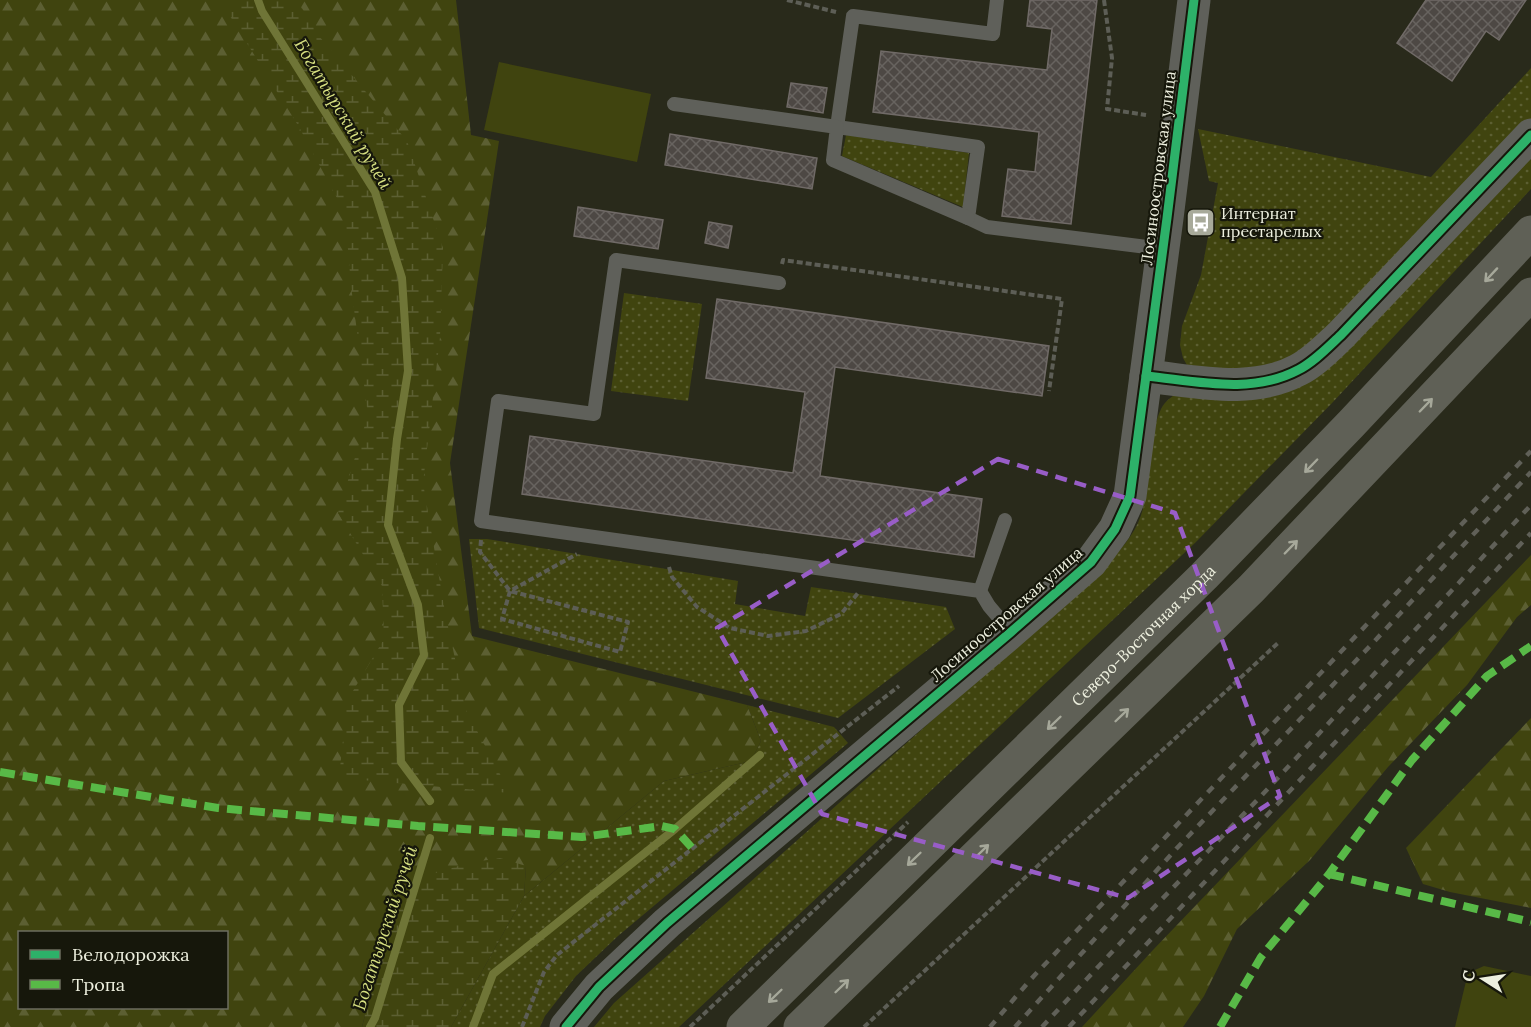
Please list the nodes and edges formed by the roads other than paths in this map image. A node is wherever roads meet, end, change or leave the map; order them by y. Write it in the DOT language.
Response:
graph roads {
  1 [pos="998,0"];
  2 [pos="1194,0"];
  3 [pos="674,104"];
  4 [pos="837,127"];
  5 [pos="1531,135"];
  6 [pos="968,218"];
  7 [pos="1531,232"];
  8 [pos="1163,249"];
  9 [pos="779,283"];
  10 [pos="1531,294"];
  11 [pos="1146,376"];
  12 [pos="1005,520"];
  13 [pos="980,591"];
  14 [pos="1011,632"];
  15 [pos="566,1027"];
  16 [pos="743,1027"];
  17 [pos="800,1027"];
  1 -- 4 [label="lane"];
  2 -- 8 [label="street, Лосиноостровская улица"];
  3 -- 4 [label="lane"];
  4 -- 6 [label="lane"];
  4 -- 6 [label="lane"];
  5 -- 11 [label="street"];
  6 -- 8 [label="lane"];
  7 -- 16 [label="main road, Северо-Восточная хорда, one-way"];
  8 -- 11 [label="street, Лосиноостровская улица"];
  9 -- 13 [label="lane"];
  17 -- 10 [label="main road, one-way"];
  11 -- 14 [label="street, Лосиноостровская улица"];
  12 -- 13 [label="lane"];
  13 -- 14 [label="lane"];
  14 -- 15 [label="street, Лосиноостровская улица"];
}
